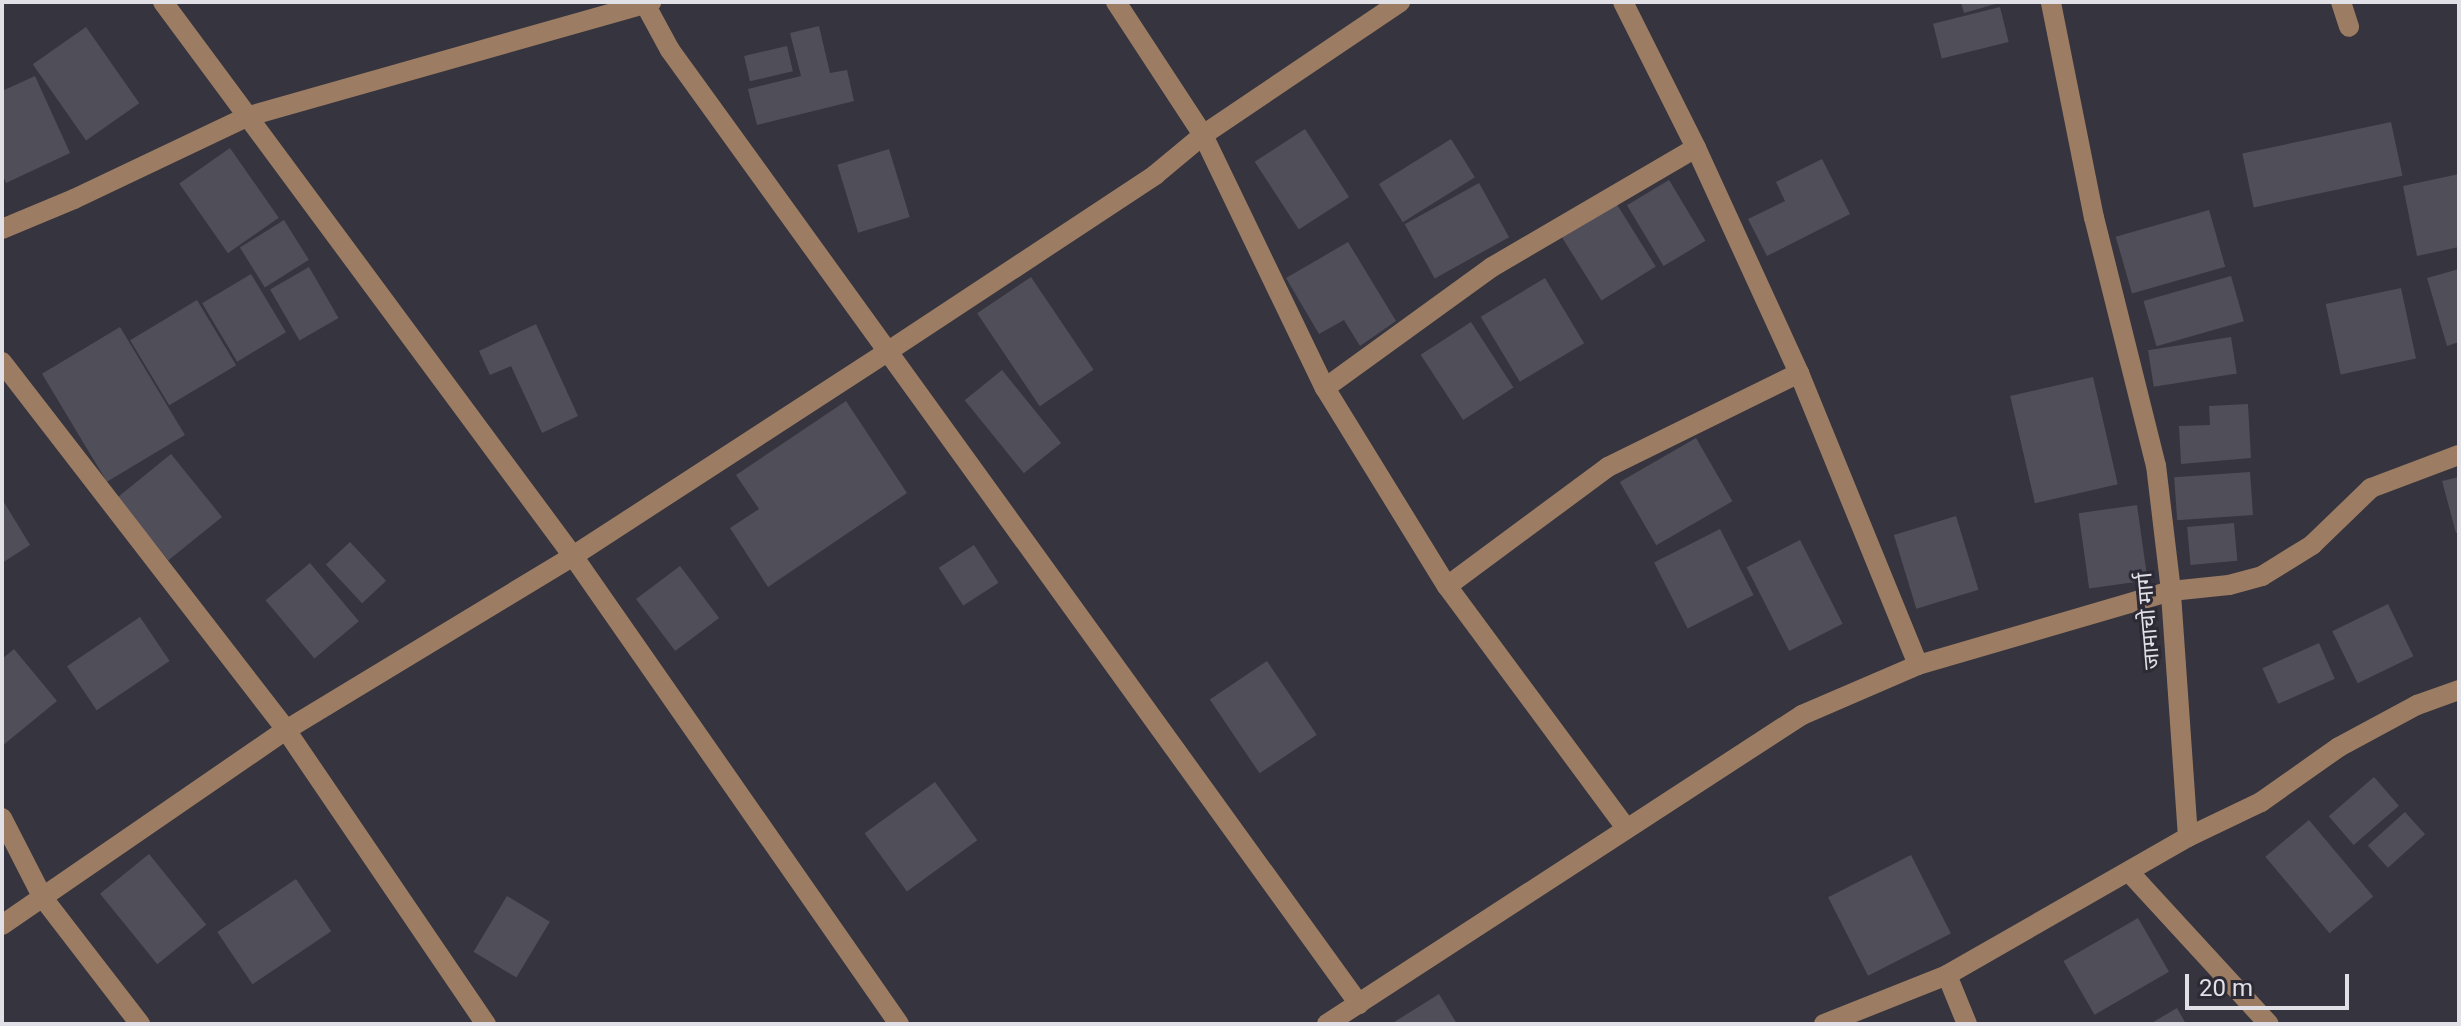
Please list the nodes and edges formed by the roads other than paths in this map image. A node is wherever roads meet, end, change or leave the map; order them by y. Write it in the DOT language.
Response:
graph roads {
  1 [pos="163,2"];
  2 [pos="1116,2"];
  3 [pos="1400,2"];
  4 [pos="1623,2"];
  5 [pos="2051,2"];
  6 [pos="2341,2"];
  7 [pos="648,3"];
  8 [pos="2349,27"];
  9 [pos="249,116"];
  10 [pos="1203,135"];
  11 [pos="1696,148"];
  12 [pos="2,229"];
  13 [pos="890,350"];
  14 [pos="2,362"];
  15 [pos="1799,373"];
  16 [pos="1325,388"];
  17 [pos="2459,455"];
  18 [pos="573,556"];
  19 [pos="1447,586"];
  20 [pos="2171,591"];
  21 [pos="1918,665"];
  22 [pos="2459,690"];
  23 [pos="286,730"];
  24 [pos="2,818"];
  25 [pos="1627,829"];
  26 [pos="2188,837"];
  27 [pos="2130,873"];
  28 [pos="43,898"];
  29 [pos="2,925"];
  30 [pos="1947,975"];
  31 [pos="1359,1004"];
  32 [pos="140,1024"];
  33 [pos="486,1024"];
  34 [pos="899,1024"];
  35 [pos="1327,1024"];
  36 [pos="1824,1024"];
  37 [pos="1967,1024"];
  38 [pos="2269,1024"];
  1 -- 9 [label="street"];
  2 -- 10 [label="street"];
  3 -- 10 [label="street"];
  4 -- 11 [label="street"];
  5 -- 20 [label="street, जामाचो मार्ग"];
  6 -- 8 [label="street"];
  7 -- 9 [label="street"];
  7 -- 13 [label="street"];
  9 -- 12 [label="street"];
  9 -- 18 [label="street"];
  10 -- 13 [label="street"];
  10 -- 16 [label="street"];
  11 -- 15 [label="street"];
  11 -- 16 [label="street"];
  13 -- 18 [label="street"];
  13 -- 31 [label="street"];
  14 -- 23 [label="street"];
  15 -- 19 [label="street"];
  15 -- 21 [label="street"];
  16 -- 19 [label="street"];
  17 -- 20 [label="street"];
  18 -- 23 [label="street"];
  18 -- 34 [label="street"];
  19 -- 25 [label="street"];
  20 -- 21 [label="street"];
  20 -- 26 [label="street, जामाचो मार्ग"];
  21 -- 25 [label="street"];
  22 -- 26 [label="street"];
  23 -- 28 [label="street"];
  23 -- 33 [label="street"];
  24 -- 28 [label="street"];
  25 -- 31 [label="street"];
  26 -- 27 [label="street"];
  27 -- 30 [label="street"];
  27 -- 38 [label="street"];
  28 -- 29 [label="street"];
  28 -- 32 [label="street"];
  30 -- 36 [label="street"];
  30 -- 37 [label="street"];
  31 -- 35 [label="street"];
}
